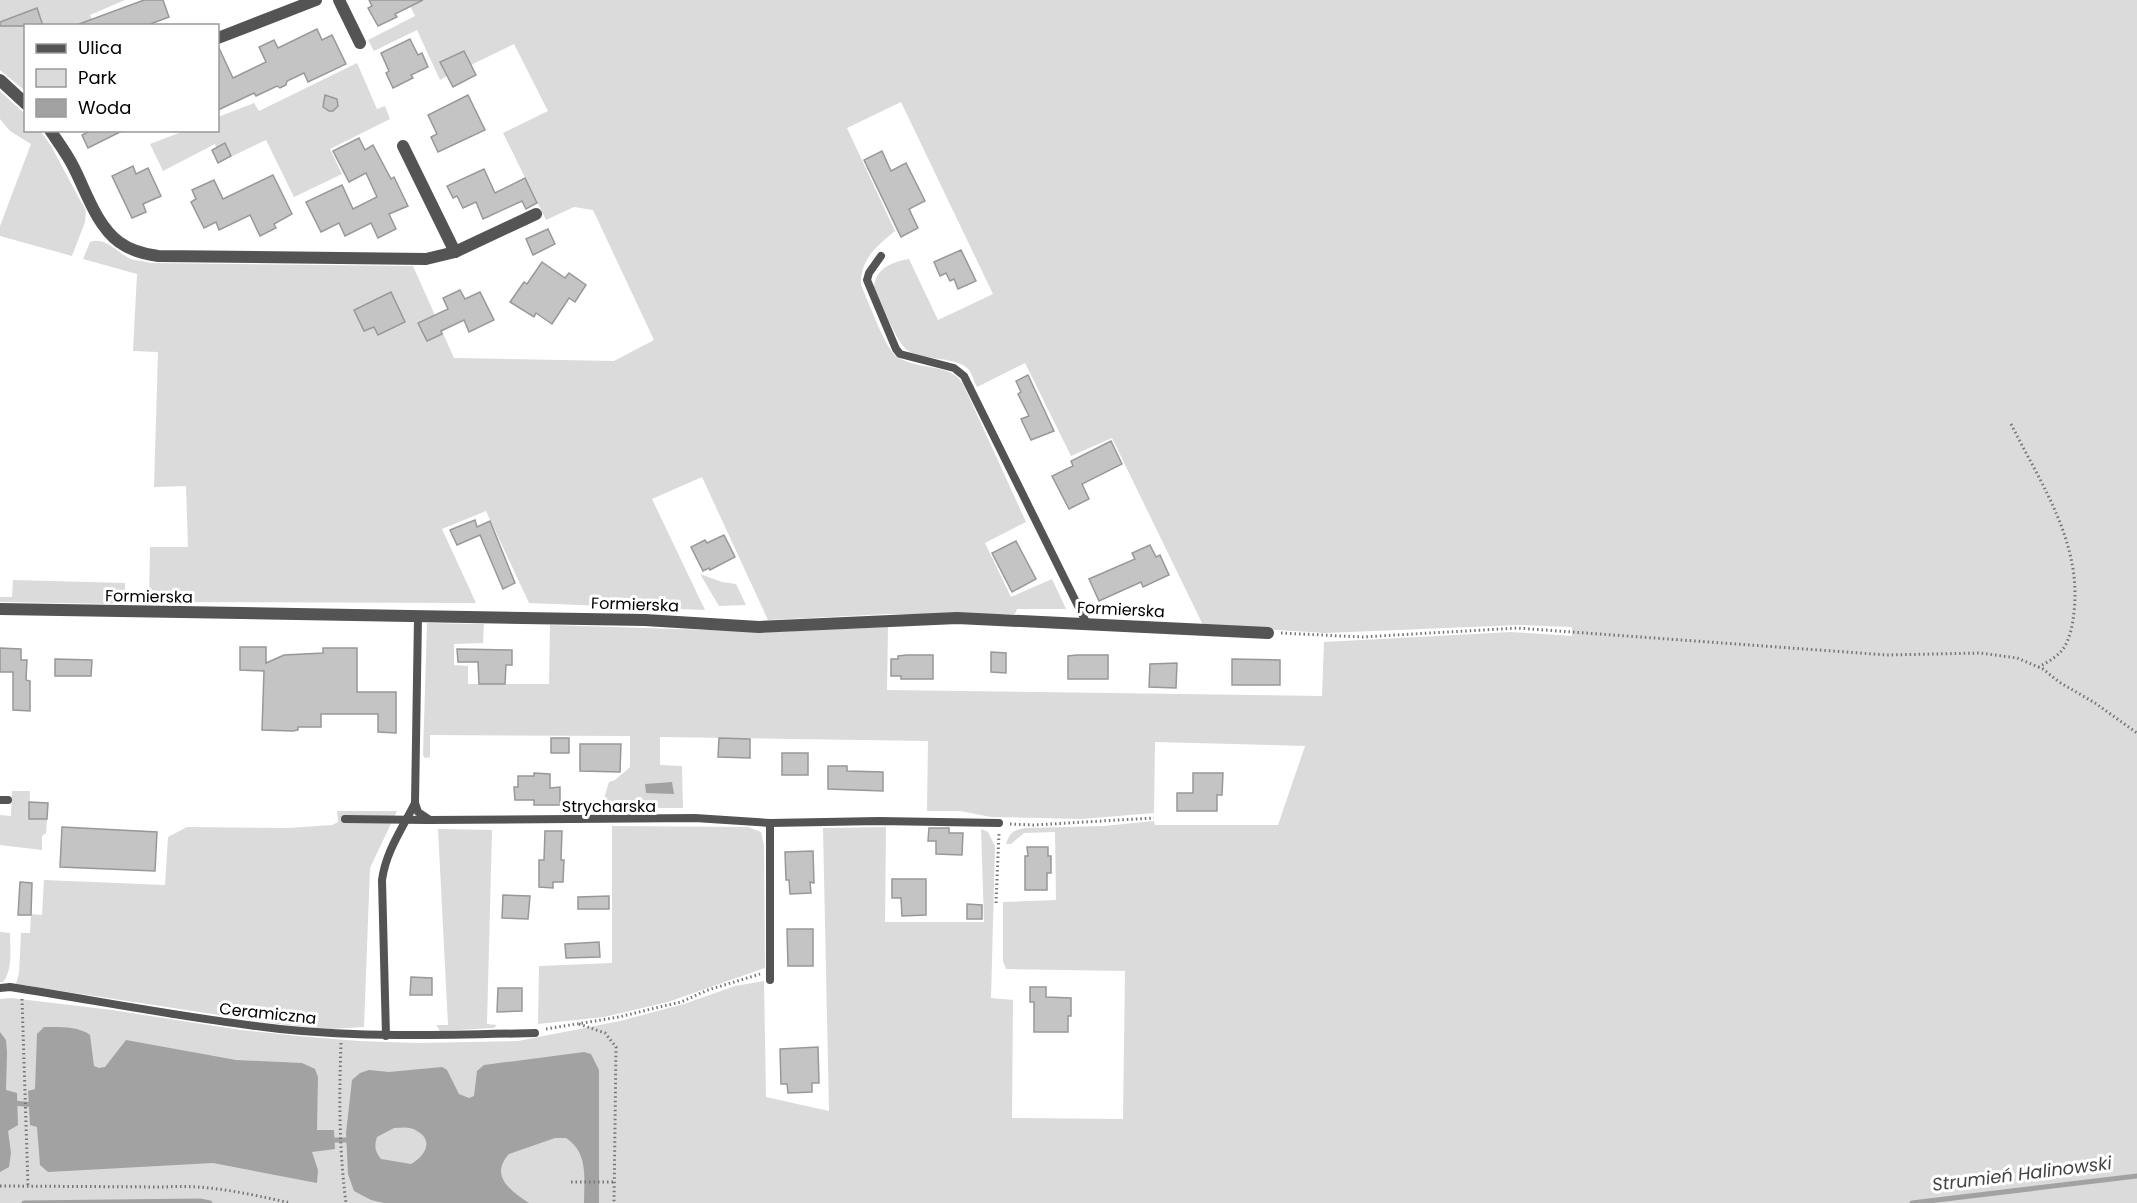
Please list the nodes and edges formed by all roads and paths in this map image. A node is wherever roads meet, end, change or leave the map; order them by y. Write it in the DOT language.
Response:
graph roads {
  1 [pos="316,0"];
  2 [pos="339,0"];
  3 [pos="219,38"];
  4 [pos="360,43"];
  5 [pos="0,80"];
  6 [pos="24,102"];
  7 [pos="52,132"];
  8 [pos="403,146"];
  9 [pos="536,214"];
  10 [pos="455,252"];
  11 [pos="882,255"];
  12 [pos="2011,424"];
  13 [pos="0,609"];
  14 [pos="418,617"];
  15 [pos="1087,624"];
  16 [pos="1268,633"];
  17 [pos="2039,667"];
  18 [pos="2137,733"];
  19 [pos="415,803"];
  20 [pos="1154,818"];
  21 [pos="345,819"];
  22 [pos="407,820"];
  23 [pos="430,820"];
  24 [pos="770,823"];
  25 [pos="999,823"];
  26 [pos="996,903"];
  27 [pos="770,971"];
  28 [pos="770,980"];
  29 [pos="0,988"];
  30 [pos="22,989"];
  31 [pos="577,1024"];
  32 [pos="535,1033"];
  33 [pos="341,1034"];
  34 [pos="386,1036"];
  35 [pos="571,1182"];
  36 [pos="615,1182"];
  37 [pos="0,1186"];
  38 [pos="28,1186"];
  39 [pos="291,1203"];
  40 [pos="346,1203"];
  41 [pos="614,1203"];
  1 -- 3 [label="street"];
  2 -- 4 [label="street"];
  5 -- 6 [label="street"];
  7 -- 10 [label="street"];
  8 -- 10 [label="street"];
  9 -- 10 [label="street"];
  11 -- 15 [label="lane"];
  12 -- 17 [label="path"];
  13 -- 14 [label="street, Formierska"];
  14 -- 15 [label="street, Formierska"];
  14 -- 19 [label="lane"];
  15 -- 16 [label="street, Formierska"];
  16 -- 17 [label="path"];
  17 -- 18 [label="path"];
  19 -- 22 [label="lane"];
  19 -- 23 [label="lane"];
  20 -- 25 [label="path"];
  21 -- 22 [label="lane, Strycharska"];
  22 -- 23 [label="lane, Strycharska"];
  22 -- 34 [label="lane"];
  23 -- 24 [label="lane, Strycharska"];
  24 -- 25 [label="lane, Strycharska"];
  24 -- 27 [label="lane"];
  25 -- 26 [label="path"];
  27 -- 28 [label="lane"];
  27 -- 31 [label="path"];
  29 -- 30 [label="lane, Ceramiczna"];
  30 -- 33 [label="lane, Ceramiczna"];
  30 -- 38 [label="path"];
  31 -- 32 [label="path"];
  31 -- 36 [label="path"];
  32 -- 34 [label="lane, Ceramiczna"];
  33 -- 34 [label="lane, Ceramiczna"];
  33 -- 40 [label="path"];
  35 -- 36 [label="path"];
  36 -- 41 [label="path"];
  37 -- 38 [label="path"];
  38 -- 39 [label="path"];
}
